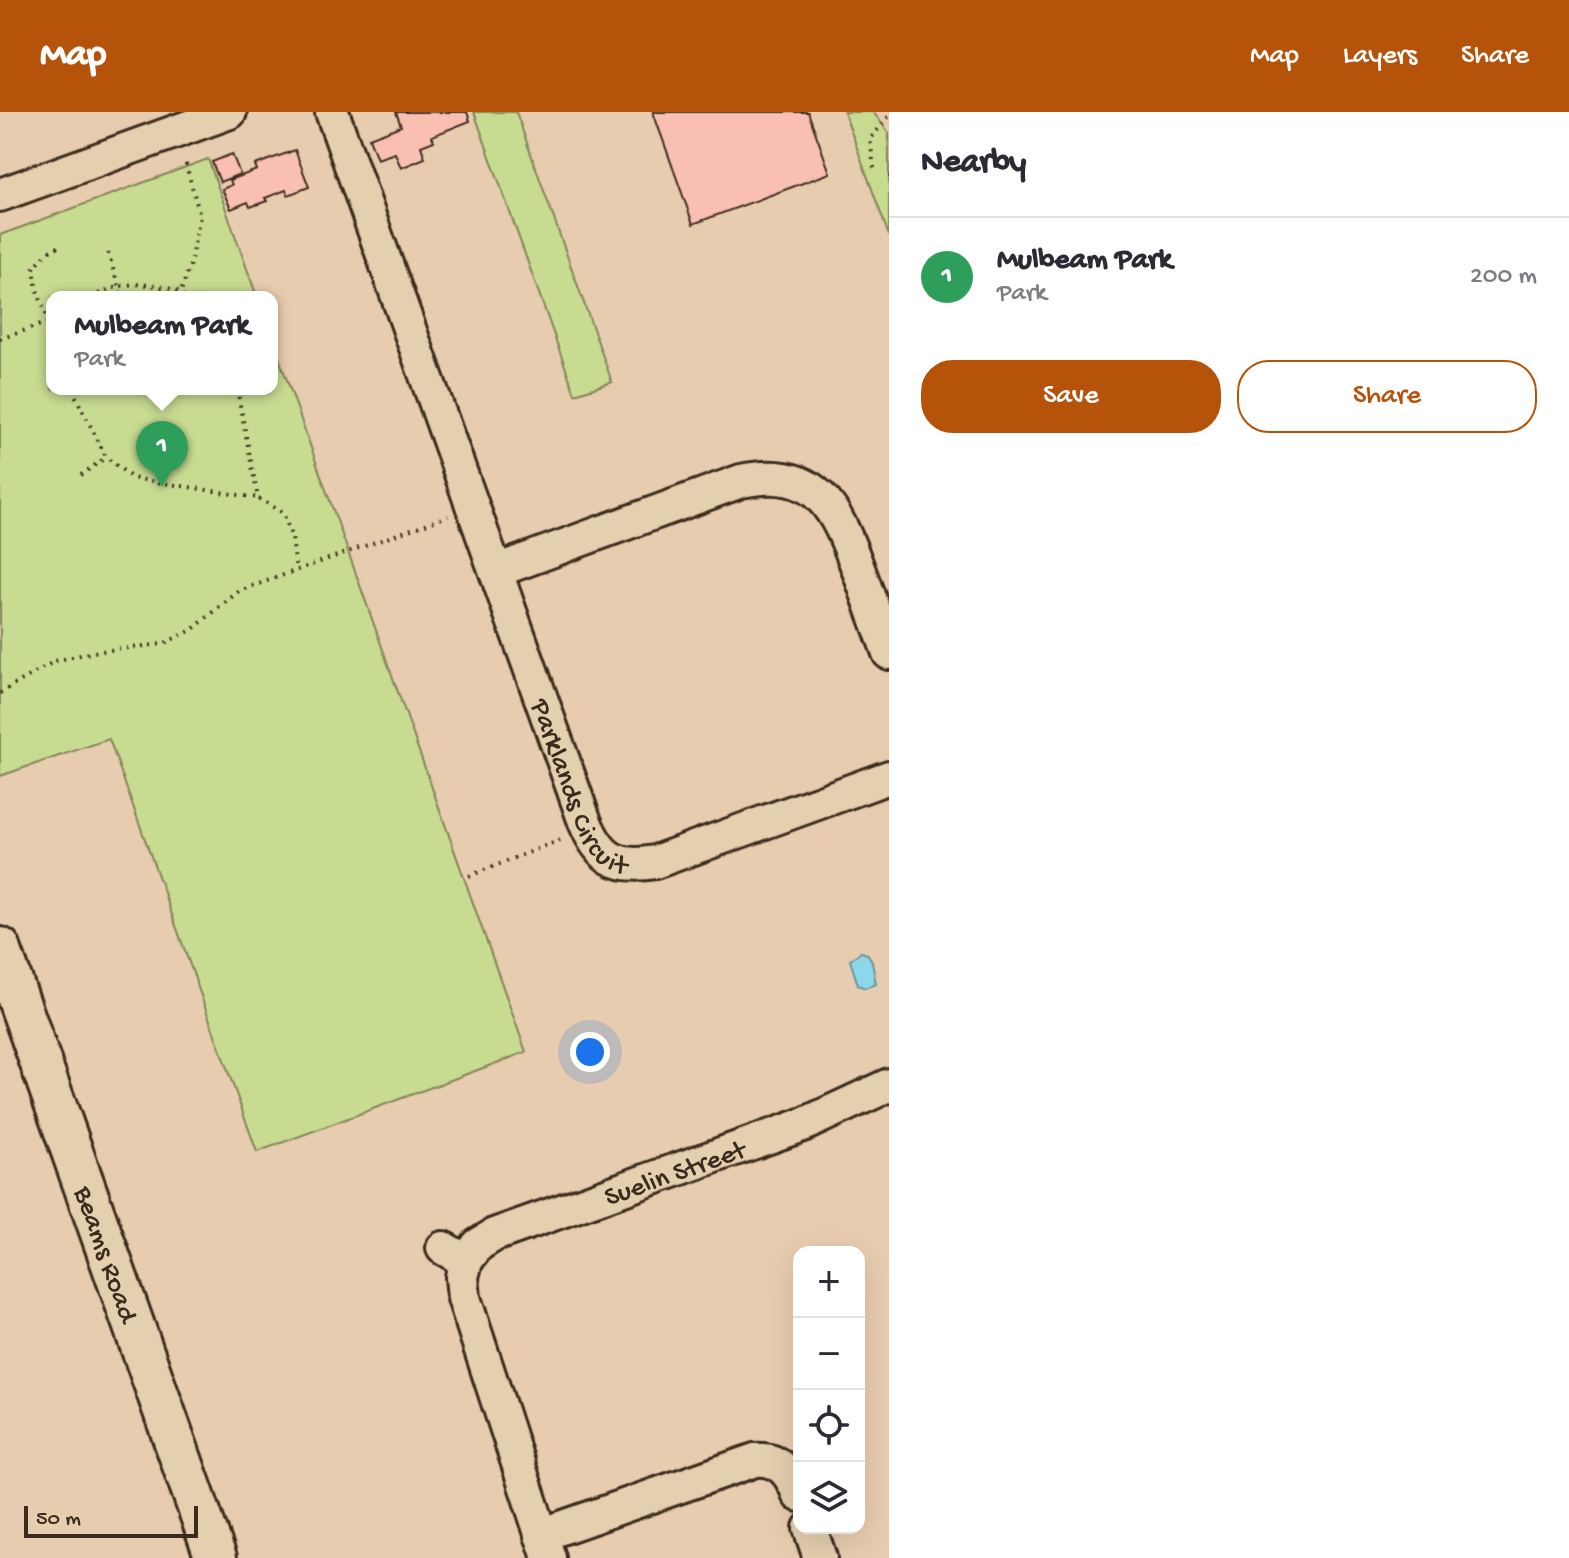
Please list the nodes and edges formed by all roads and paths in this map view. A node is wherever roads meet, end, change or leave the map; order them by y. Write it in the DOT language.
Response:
graph roads {
  1 [pos="230,112"];
  2 [pos="332,112"];
  3 [pos="889,116"];
  4 [pos="185,161"];
  5 [pos="874,168"];
  6 [pos="0,195"];
  7 [pos="58,247"];
  8 [pos="108,253"];
  9 [pos="119,285"];
  10 [pos="105,291"];
  11 [pos="120,291"];
  12 [pos="168,291"];
  13 [pos="182,291"];
  14 [pos="46,311"];
  15 [pos="46,324"];
  16 [pos="0,339"];
  17 [pos="75,395"];
  18 [pos="238,395"];
  19 [pos="106,457"];
  20 [pos="81,475"];
  21 [pos="258,498"];
  22 [pos="473,507"];
  23 [pos="296,570"];
  24 [pos="496,571"];
  25 [pos="889,653"];
  26 [pos="0,693"];
  27 [pos="889,777"];
  28 [pos="588,829"];
  29 [pos="469,876"];
  30 [pos="0,948"];
  31 [pos="889,1085"];
  32 [pos="793,1482"];
  33 [pos="812,1534"];
  34 [pos="545,1546"];
  35 [pos="216,1558"];
  36 [pos="820,1558"];
  1 -- 6 [label="street"];
  2 -- 22 [label="street, Parklands Circuit"];
  3 -- 5 [label="path"];
  4 -- 13 [label="path"];
  7 -- 14 [label="path"];
  8 -- 9 [label="path"];
  9 -- 10 [label="path"];
  9 -- 11 [label="path"];
  9 -- 12 [label="path"];
  15 -- 16 [label="path"];
  17 -- 19 [label="path"];
  18 -- 21 [label="path"];
  19 -- 20 [label="path"];
  19 -- 21 [label="path"];
  21 -- 23 [label="path"];
  22 -- 23 [label="path"];
  22 -- 24 [label="street, Parklands Circuit"];
  23 -- 26 [label="path"];
  24 -- 25 [label="street"];
  24 -- 28 [label="street, Parklands Circuit"];
  27 -- 28 [label="street, Parklands Circuit"];
  28 -- 29 [label="path"];
  30 -- 35 [label="main road, Beams Road"];
  31 -- 34 [label="street, Suelin Street"];
  32 -- 34 [label="street"];
  33 -- 36 [label="street"];
}
